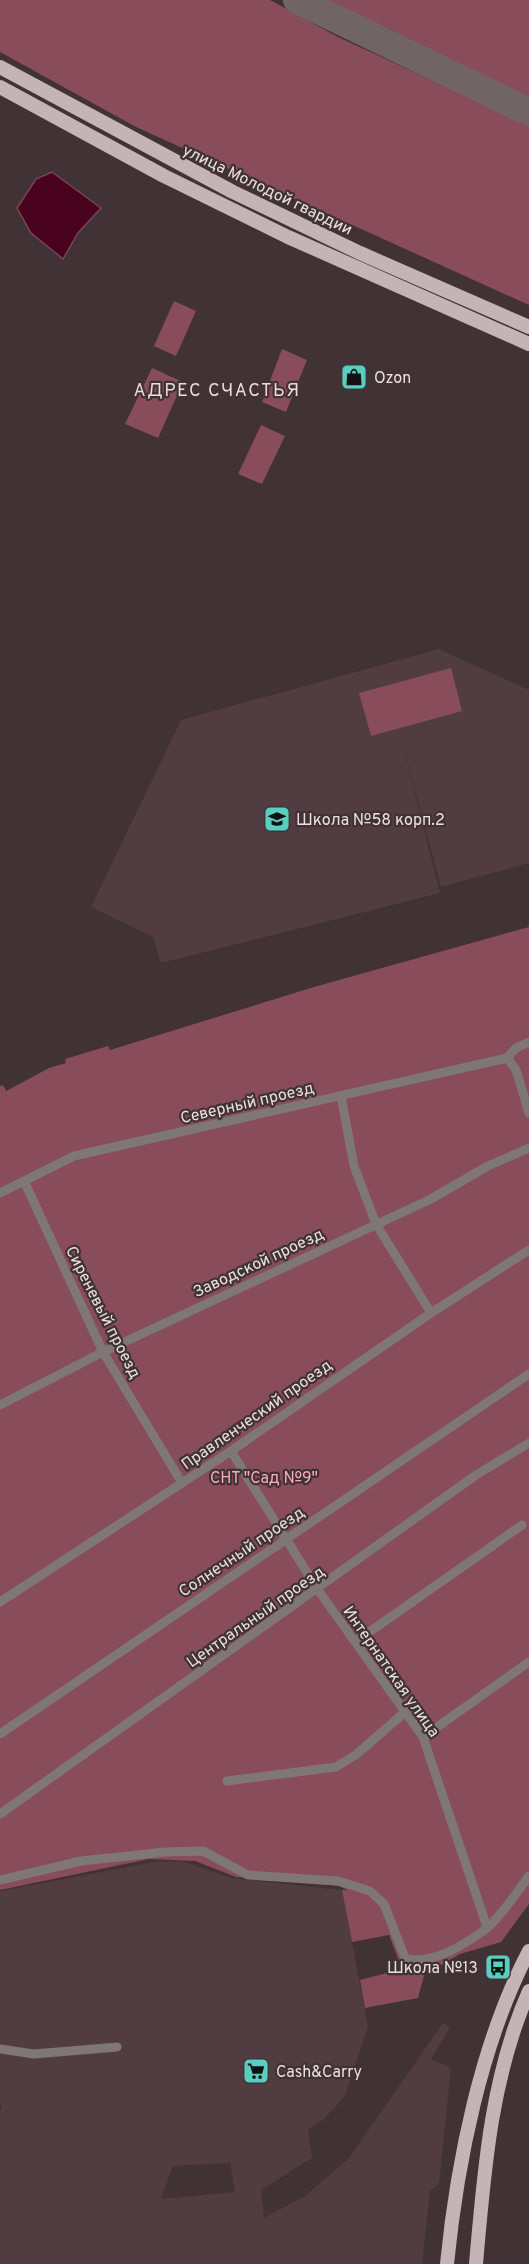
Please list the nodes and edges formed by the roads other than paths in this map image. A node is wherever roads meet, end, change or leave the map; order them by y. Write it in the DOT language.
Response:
graph roads {
  1 [pos="0,67"];
  2 [pos="0,87"];
  3 [pos="529,327"];
  4 [pos="529,344"];
  5 [pos="529,1041"];
  6 [pos="507,1058"];
  7 [pos="341,1096"];
  8 [pos="529,1113"];
  9 [pos="529,1148"];
  10 [pos="25,1182"];
  11 [pos="0,1193"];
  12 [pos="376,1224"];
  13 [pos="529,1250"];
  14 [pos="431,1312"];
  15 [pos="103,1352"];
  16 [pos="529,1374"];
  17 [pos="0,1405"];
  18 [pos="529,1443"];
  19 [pos="231,1450"];
  20 [pos="182,1483"];
  21 [pos="522,1525"];
  22 [pos="285,1539"];
  23 [pos="318,1590"];
  24 [pos="0,1602"];
  25 [pos="355,1642"];
  26 [pos="529,1662"];
  27 [pos="405,1712"];
  28 [pos="0,1734"];
  29 [pos="423,1737"];
  30 [pos="227,1781"];
  31 [pos="0,1814"];
  32 [pos="529,1876"];
  33 [pos="0,1880"];
  34 [pos="487,1927"];
  35 [pos="529,1951"];
  36 [pos="529,1990"];
  37 [pos="117,2047"];
  38 [pos="0,2049"];
  39 [pos="477,2260"];
  40 [pos="447,2264"];
  1 -- 3 [label="main road, улица Молодой гвардии"];
  2 -- 4 [label="main road, улица Молодой гвардии"];
  5 -- 6 [label="street"];
  6 -- 7 [label="street, Северный проезд"];
  6 -- 8 [label="street"];
  7 -- 10 [label="street, Северный проезд"];
  7 -- 12 [label="street"];
  9 -- 12 [label="street, Заводской проезд"];
  10 -- 11 [label="street, Северный проезд"];
  10 -- 15 [label="street, Сиреневый проезд"];
  12 -- 14 [label="street"];
  12 -- 15 [label="street, Заводской проезд"];
  13 -- 14 [label="street, Правленческий проезд"];
  14 -- 19 [label="street, Правленческий проезд"];
  15 -- 17 [label="street, Заводской проезд"];
  15 -- 20 [label="street, Сиреневый проезд"];
  16 -- 22 [label="street, Солнечный проезд"];
  18 -- 23 [label="street, Центральный проезд"];
  19 -- 20 [label="street, Правленческий проезд"];
  19 -- 22 [label="street, Интернатская улица"];
  20 -- 24 [label="street, Правленческий проезд"];
  21 -- 25 [label="street"];
  22 -- 23 [label="street, Интернатская улица"];
  22 -- 28 [label="street, Солнечный проезд"];
  23 -- 25 [label="street, Интернатская улица"];
  23 -- 31 [label="street, Центральный проезд"];
  25 -- 27 [label="street, Интернатская улица"];
  26 -- 29 [label="street"];
  27 -- 29 [label="street, Интернатская улица"];
  27 -- 30 [label="street"];
  29 -- 34 [label="street, Интернатская улица"];
  32 -- 34 [label="street"];
  33 -- 34 [label="street"];
  35 -- 40 [label="main road"];
  36 -- 39 [label="main road"];
  37 -- 38 [label="street"];
}
